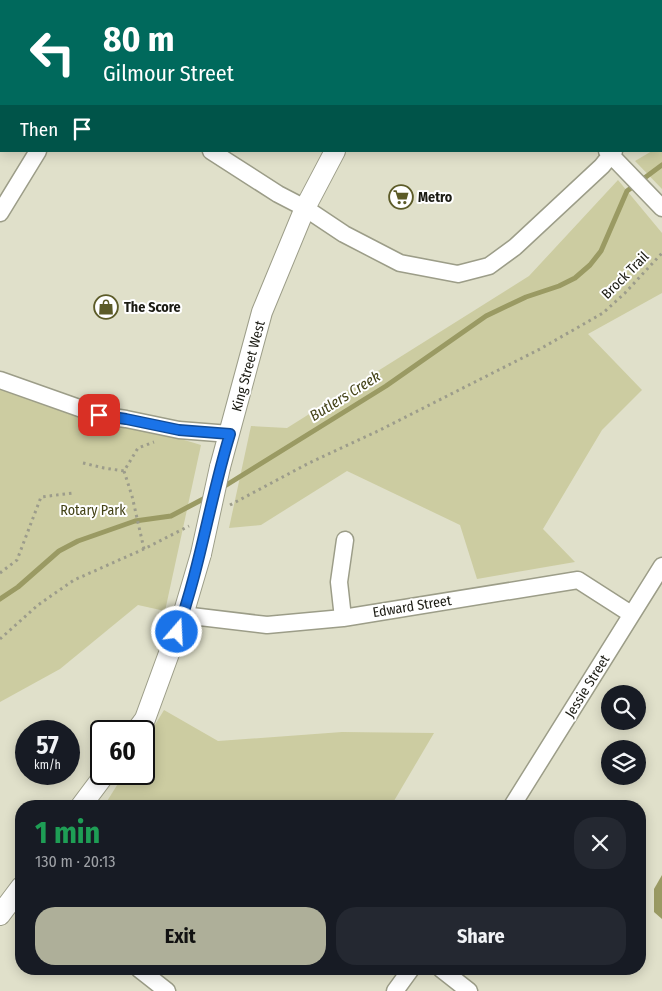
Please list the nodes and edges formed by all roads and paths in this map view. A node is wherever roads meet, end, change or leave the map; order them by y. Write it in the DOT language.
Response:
graph roads {
  1 [pos="37,152"];
  2 [pos="214,152"];
  3 [pos="334,152"];
  4 [pos="610,152"];
  5 [pos="305,208"];
  6 [pos="662,208"];
  7 [pos="0,213"];
  8 [pos="662,253"];
  9 [pos="0,380"];
  10 [pos="179,430"];
  11 [pos="230,434"];
  12 [pos="83,463"];
  13 [pos="124,471"];
  14 [pos="73,493"];
  15 [pos="229,505"];
  16 [pos="196,522"];
  17 [pos="345,540"];
  18 [pos="144,549"];
  19 [pos="662,566"];
  20 [pos="0,573"];
  21 [pos="631,614"];
  22 [pos="183,615"];
  23 [pos="343,618"];
  24 [pos="0,639"];
  25 [pos="144,720"];
  26 [pos="97,785"];
  27 [pos="86,800"];
  28 [pos="516,800"];
  29 [pos="15,895"];
  30 [pos="0,915"];
  31 [pos="147,975"];
  32 [pos="407,975"];
  33 [pos="449,975"];
  34 [pos="167,991"];
  35 [pos="396,991"];
  36 [pos="469,991"];
  1 -- 7 [label="street"];
  2 -- 5 [label="street"];
  3 -- 5 [label="main road, King Street West"];
  4 -- 5 [label="street"];
  4 -- 6 [label="street"];
  5 -- 11 [label="main road, King Street West"];
  8 -- 15 [label="path, Brock Trail"];
  9 -- 10 [label="street"];
  10 -- 11 [label="street"];
  10 -- 13 [label="path"];
  11 -- 22 [label="main road, King Street West, bridge"];
  12 -- 13 [label="path"];
  13 -- 18 [label="path"];
  14 -- 20 [label="path"];
  16 -- 18 [label="path"];
  17 -- 23 [label="street"];
  18 -- 24 [label="path"];
  19 -- 21 [label="street, Jessie Street"];
  21 -- 23 [label="street, Edward Street"];
  21 -- 28 [label="street, Jessie Street"];
  22 -- 23 [label="street, Edward Street"];
  22 -- 25 [label="main road, King Street West"];
  26 -- 27 [label="main road"];
  29 -- 30 [label="main road"];
  31 -- 34 [label="street"];
  32 -- 35 [label="street"];
  33 -- 36 [label="street"];
}
